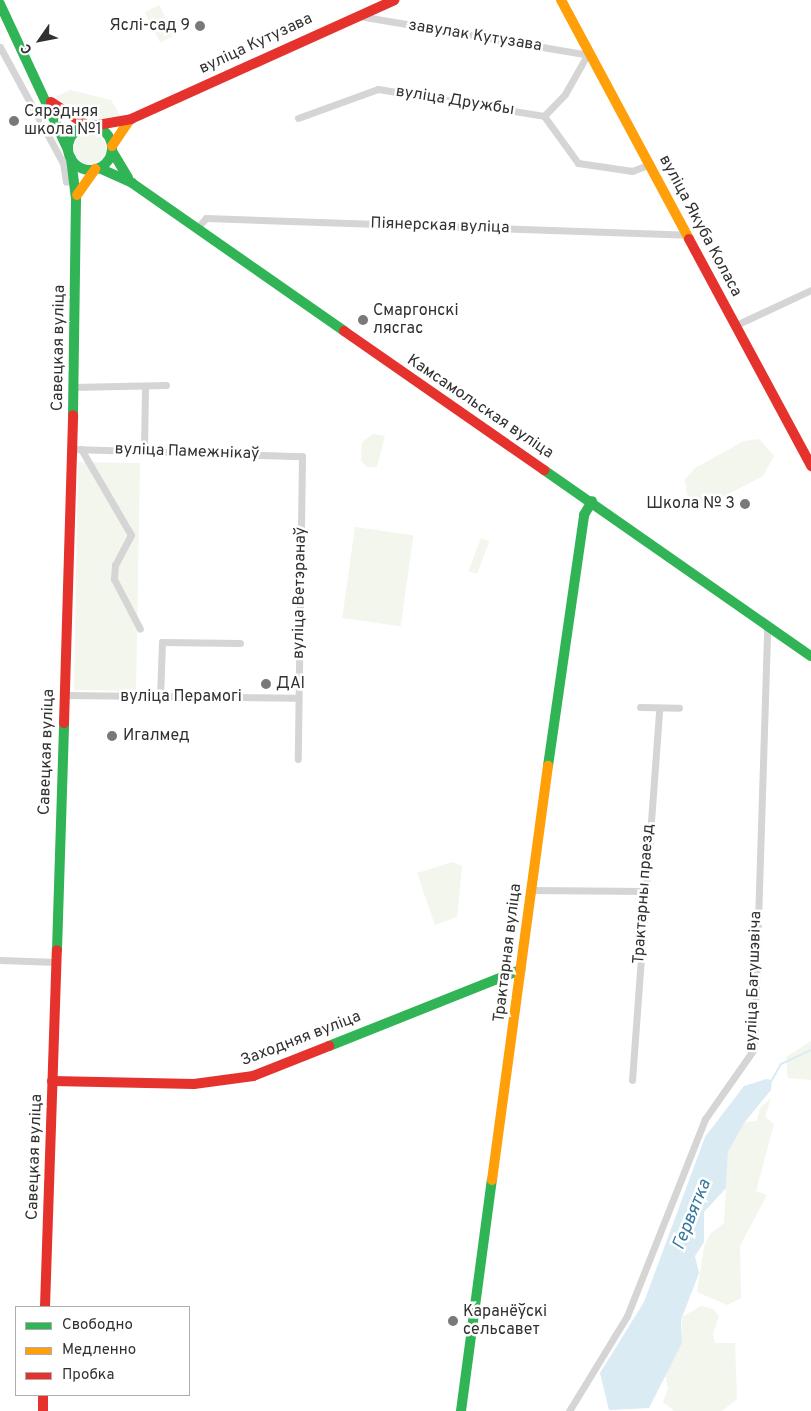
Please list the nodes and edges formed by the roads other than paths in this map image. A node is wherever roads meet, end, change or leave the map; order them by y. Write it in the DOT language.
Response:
graph roads {
  1 [pos="394,0"];
  2 [pos="562,0"];
  3 [pos="0,4"];
  4 [pos="359,16"];
  5 [pos="0,47"];
  6 [pos="589,56"];
  7 [pos="47,98"];
  8 [pos="544,116"];
  9 [pos="298,118"];
  10 [pos="131,119"];
  11 [pos="90,126"];
  12 [pos="112,149"];
  13 [pos="70,154"];
  14 [pos="650,164"];
  15 [pos="97,169"];
  16 [pos="66,182"];
  17 [pos="132,182"];
  18 [pos="76,199"];
  19 [pos="197,228"];
  20 [pos="688,235"];
  21 [pos="811,290"];
  22 [pos="736,325"];
  23 [pos="166,385"];
  24 [pos="145,386"];
  25 [pos="73,387"];
  26 [pos="77,449"];
  27 [pos="144,451"];
  28 [pos="302,456"];
  29 [pos="811,466"];
  30 [pos="592,501"];
  31 [pos="767,624"];
  32 [pos="140,629"];
  33 [pos="240,643"];
  34 [pos="811,656"];
  35 [pos="64,695"];
  36 [pos="160,697"];
  37 [pos="298,698"];
  38 [pos="640,707"];
  39 [pos="679,708"];
  40 [pos="659,710"];
  41 [pos="298,759"];
  42 [pos="531,890"];
  43 [pos="644,891"];
  44 [pos="0,960"];
  45 [pos="57,962"];
  46 [pos="520,970"];
  47 [pos="632,1080"];
  48 [pos="52,1081"];
  49 [pos="45,1306"];
  50 [pos="43,1396"];
  51 [pos="42,1411"];
  52 [pos="461,1411"];
  53 [pos="569,1411"];
  1 -- 4 [label="main road, вуліца Кутузава"];
  2 -- 6 [label="main road, вуліца Якуба Коласа"];
  3 -- 7 [label="main road, Савецкая вуліца"];
  4 -- 6 [label="street, завулак Кутузава"];
  4 -- 10 [label="main road, вуліца Кутузава"];
  5 -- 16 [label="street"];
  6 -- 8 [label="street"];
  6 -- 14 [label="main road, вуліца Якуба Коласа"];
  7 -- 11 [label="main road, Савецкая вуліца"];
  7 -- 13 [label="main road, Савецкая вуліца"];
  8 -- 9 [label="street, вуліца Дружбы"];
  8 -- 14 [label="street"];
  10 -- 11 [label="main road, вуліца Кутузава"];
  10 -- 12 [label="main road, вуліца Кутузава"];
  11 -- 12 [label="main road"];
  11 -- 13 [label="main road"];
  12 -- 15 [label="main road"];
  12 -- 17 [label="main road, Камсамольская вуліца"];
  13 -- 15 [label="main road"];
  13 -- 18 [label="main road, Савецкая вуліца"];
  14 -- 20 [label="main road, вуліца Якуба Коласа"];
  15 -- 17 [label="main road, Камсамольская вуліца"];
  15 -- 18 [label="main road"];
  17 -- 19 [label="main road, Камсамольская вуліца"];
  18 -- 25 [label="main road, Савецкая вуліца"];
  19 -- 20 [label="street, Піянерская вуліца"];
  19 -- 30 [label="main road, Камсамольская вуліца"];
  20 -- 22 [label="main road, вуліца Якуба Коласа"];
  21 -- 22 [label="street"];
  22 -- 29 [label="main road, вуліца Якуба Коласа"];
  23 -- 24 [label="street"];
  24 -- 25 [label="street"];
  24 -- 27 [label="street"];
  25 -- 26 [label="main road, Савецкая вуліца"];
  26 -- 27 [label="street, вуліца Памежнікаў"];
  26 -- 32 [label="street"];
  26 -- 35 [label="main road, Савецкая вуліца"];
  27 -- 28 [label="street, вуліца Памежнікаў"];
  28 -- 37 [label="street, вуліца Ветэранаў"];
  30 -- 31 [label="main road, Камсамольская вуліца"];
  30 -- 42 [label="main road, Трактарная вуліца"];
  31 -- 34 [label="main road, Камсамольская вуліца"];
  31 -- 53 [label="street, вуліца Багушэвіча"];
  33 -- 36 [label="street"];
  35 -- 36 [label="street, вуліца Перамогі"];
  35 -- 45 [label="main road, Савецкая вуліца"];
  36 -- 37 [label="street, вуліца Перамогі"];
  37 -- 41 [label="street, вуліца Ветэранаў"];
  38 -- 40 [label="street"];
  39 -- 40 [label="street"];
  40 -- 43 [label="street, Трактарны праезд"];
  42 -- 43 [label="street"];
  42 -- 46 [label="main road, Трактарная вуліца"];
  43 -- 47 [label="street, Трактарны праезд"];
  44 -- 45 [label="street"];
  45 -- 48 [label="main road, Савецкая вуліца"];
  46 -- 48 [label="main road, Заходняя вуліца"];
  46 -- 52 [label="main road, Трактарная вуліца"];
  48 -- 49 [label="main road, Савецкая вуліца"];
  50 -- 51 [label="main road"];
}
